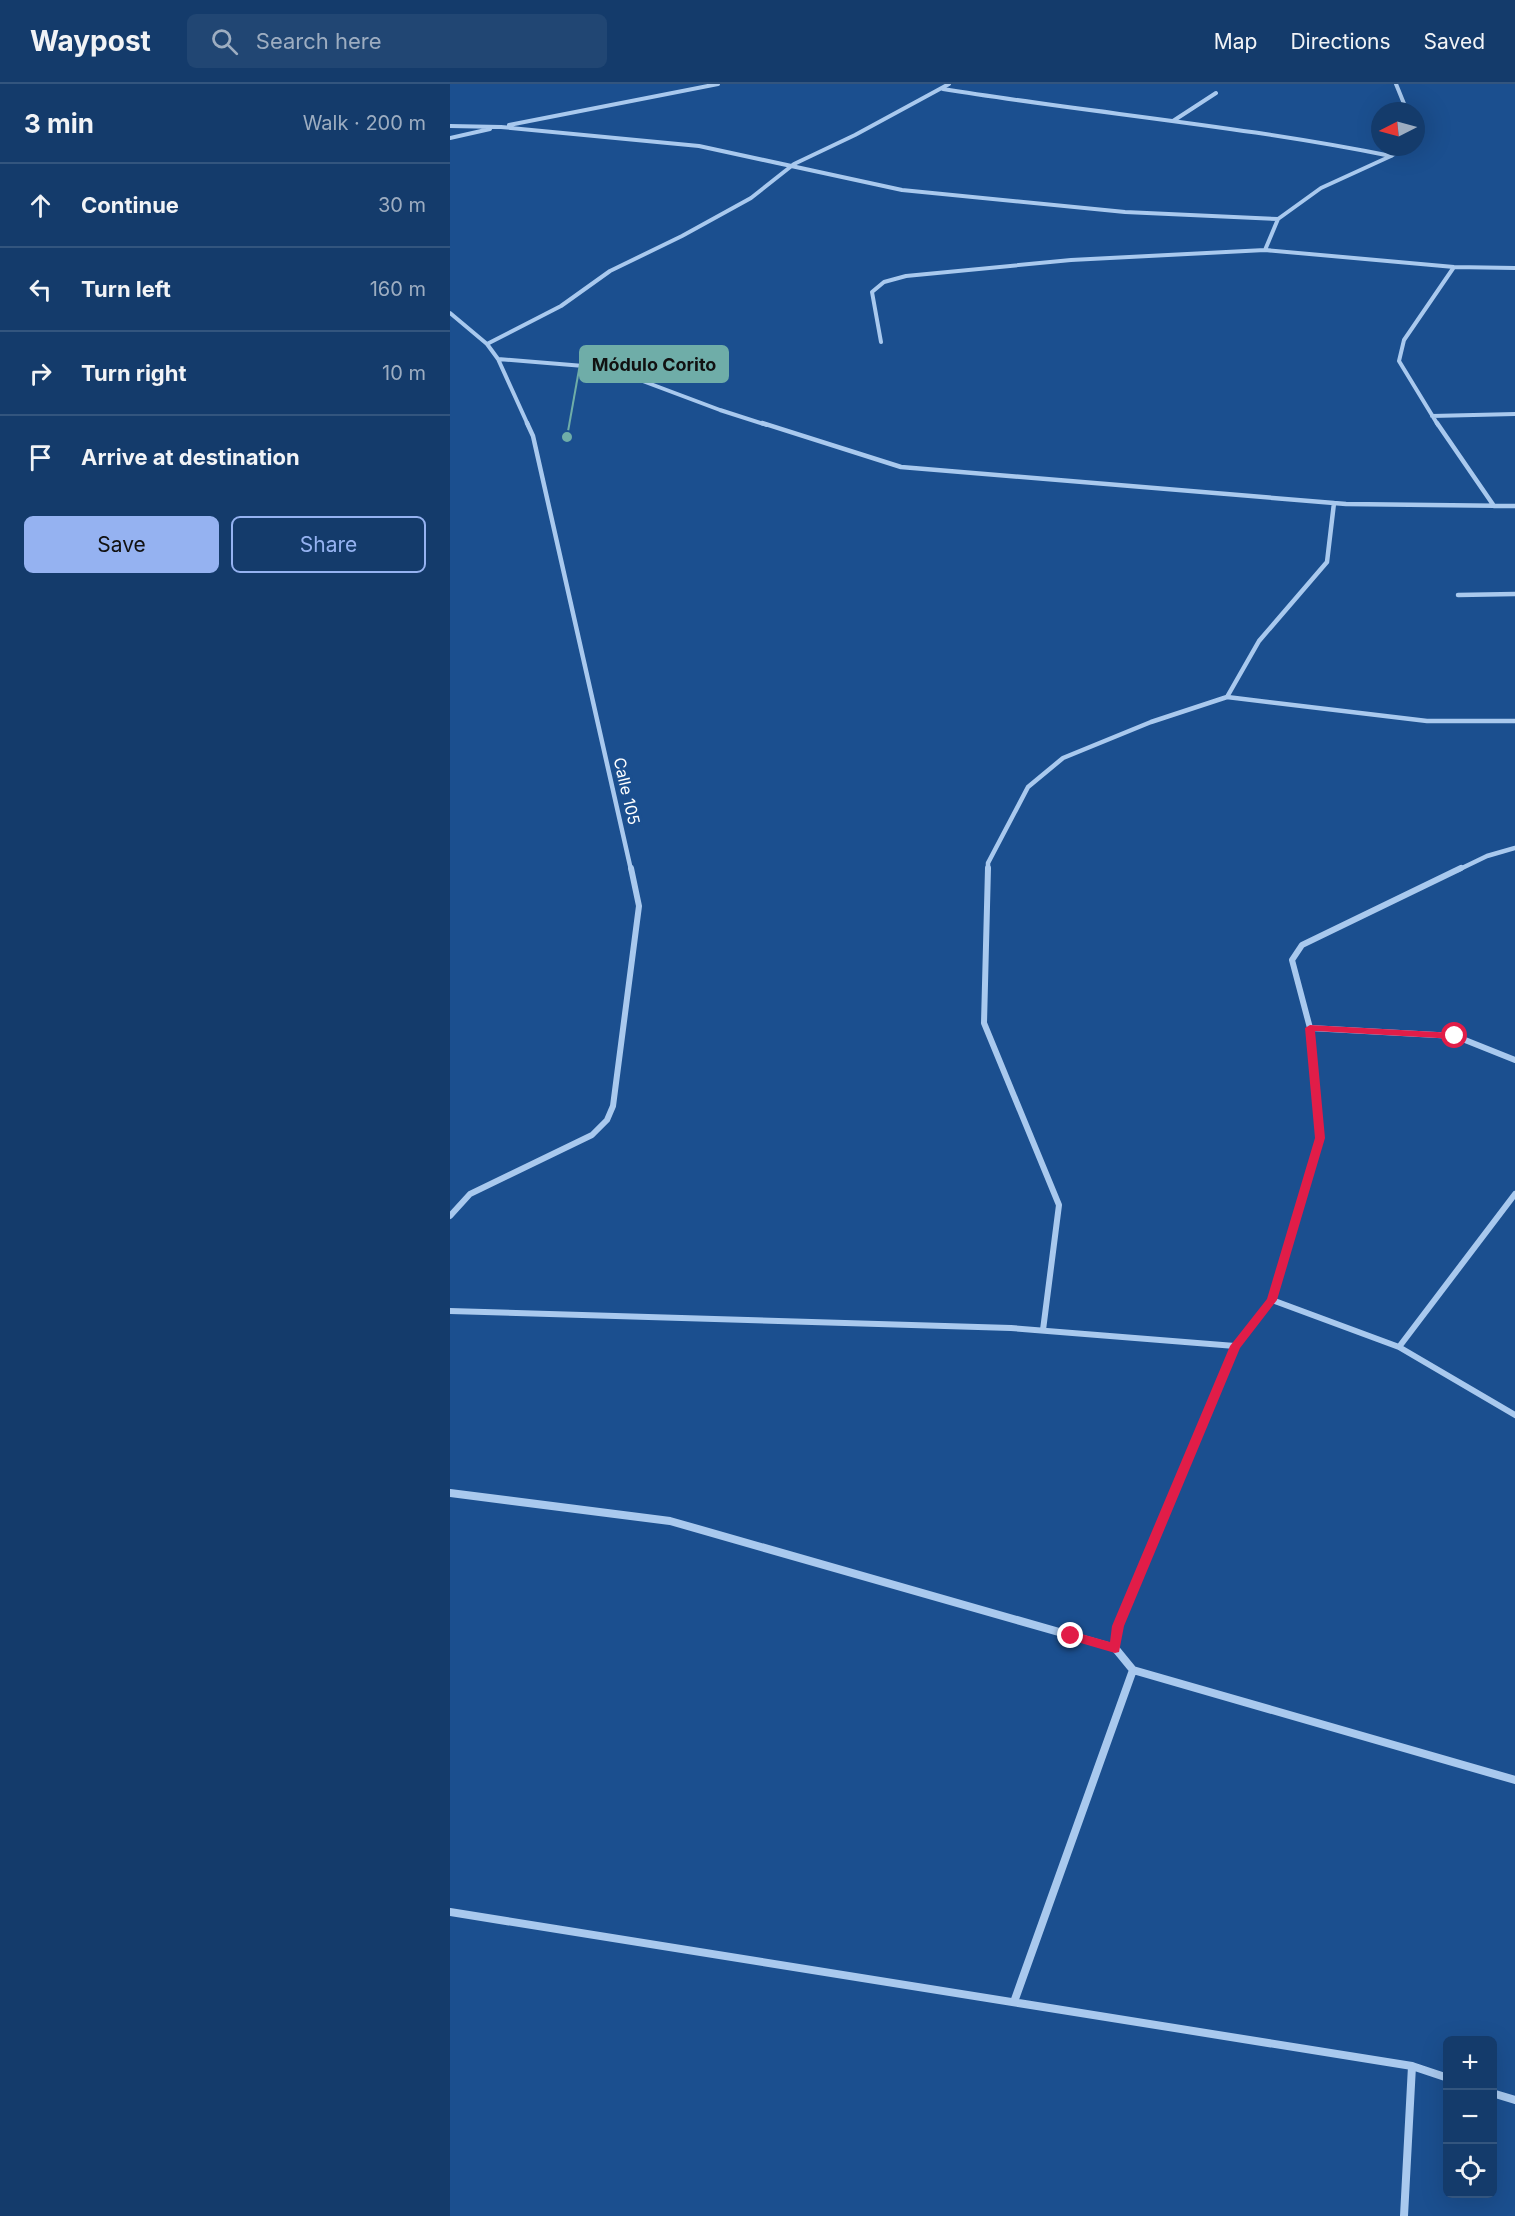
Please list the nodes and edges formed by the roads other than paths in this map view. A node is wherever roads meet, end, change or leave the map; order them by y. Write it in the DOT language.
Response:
graph roads {
  1 [pos="718,84"];
  2 [pos="949,84"];
  3 [pos="1396,84"];
  4 [pos="943,89"];
  5 [pos="1216,93"];
  6 [pos="1403,102"];
  7 [pos="1173,121"];
  8 [pos="450,126"];
  9 [pos="501,127"];
  10 [pos="450,138"];
  11 [pos="1371,152"];
  12 [pos="1391,156"];
  13 [pos="790,167"];
  14 [pos="1278,219"];
  15 [pos="1265,250"];
  16 [pos="1454,267"];
  17 [pos="1515,268"];
  18 [pos="450,313"];
  19 [pos="881,342"];
  20 [pos="487,344"];
  21 [pos="498,359"];
  22 [pos="1515,414"];
  23 [pos="1432,417"];
  24 [pos="1334,503"];
  25 [pos="1494,506"];
  26 [pos="1515,506"];
  27 [pos="1515,594"];
  28 [pos="1458,595"];
  29 [pos="1227,697"];
  30 [pos="1515,722"];
  31 [pos="1515,848"];
  32 [pos="1310,1028"];
  33 [pos="1515,1060"];
  34 [pos="1515,1194"];
  35 [pos="450,1216"];
  36 [pos="1272,1300"];
  37 [pos="450,1311"];
  38 [pos="1043,1330"];
  39 [pos="1235,1346"];
  40 [pos="1399,1347"];
  41 [pos="1515,1415"];
  42 [pos="450,1493"];
  43 [pos="1115,1648"];
  44 [pos="1133,1670"];
  45 [pos="1515,1780"];
  46 [pos="450,1912"];
  47 [pos="1014,2002"];
  48 [pos="1412,2066"];
  49 [pos="1443,2076"];
  50 [pos="1497,2095"];
  51 [pos="1515,2100"];
  52 [pos="1404,2216"];
  1 -- 9 [label="street"];
  2 -- 4 [label="street"];
  3 -- 6 [label="street"];
  4 -- 7 [label="street"];
  4 -- 13 [label="street"];
  5 -- 7 [label="street"];
  7 -- 11 [label="street"];
  8 -- 9 [label="street"];
  9 -- 10 [label="street"];
  9 -- 13 [label="street"];
  12 -- 14 [label="street"];
  13 -- 14 [label="street"];
  13 -- 20 [label="street"];
  14 -- 15 [label="street"];
  15 -- 16 [label="street"];
  15 -- 19 [label="street"];
  16 -- 17 [label="street"];
  16 -- 23 [label="street"];
  18 -- 20 [label="street, Calle 105"];
  20 -- 21 [label="street, Calle 105"];
  21 -- 24 [label="street"];
  21 -- 35 [label="street, Calle 105"];
  22 -- 23 [label="street"];
  23 -- 25 [label="street"];
  24 -- 25 [label="street"];
  24 -- 29 [label="street"];
  25 -- 26 [label="street"];
  27 -- 28 [label="street"];
  29 -- 30 [label="street"];
  29 -- 38 [label="street"];
  31 -- 32 [label="street"];
  32 -- 33 [label="street"];
  32 -- 36 [label="street"];
  34 -- 40 [label="street"];
  36 -- 39 [label="street"];
  36 -- 40 [label="street"];
  37 -- 38 [label="street"];
  38 -- 39 [label="street"];
  39 -- 43 [label="street"];
  40 -- 41 [label="street"];
  42 -- 43 [label="street"];
  43 -- 44 [label="street"];
  44 -- 45 [label="street"];
  44 -- 47 [label="street"];
  46 -- 47 [label="street"];
  47 -- 48 [label="street"];
  48 -- 49 [label="street"];
  48 -- 52 [label="street"];
  50 -- 51 [label="street"];
}
